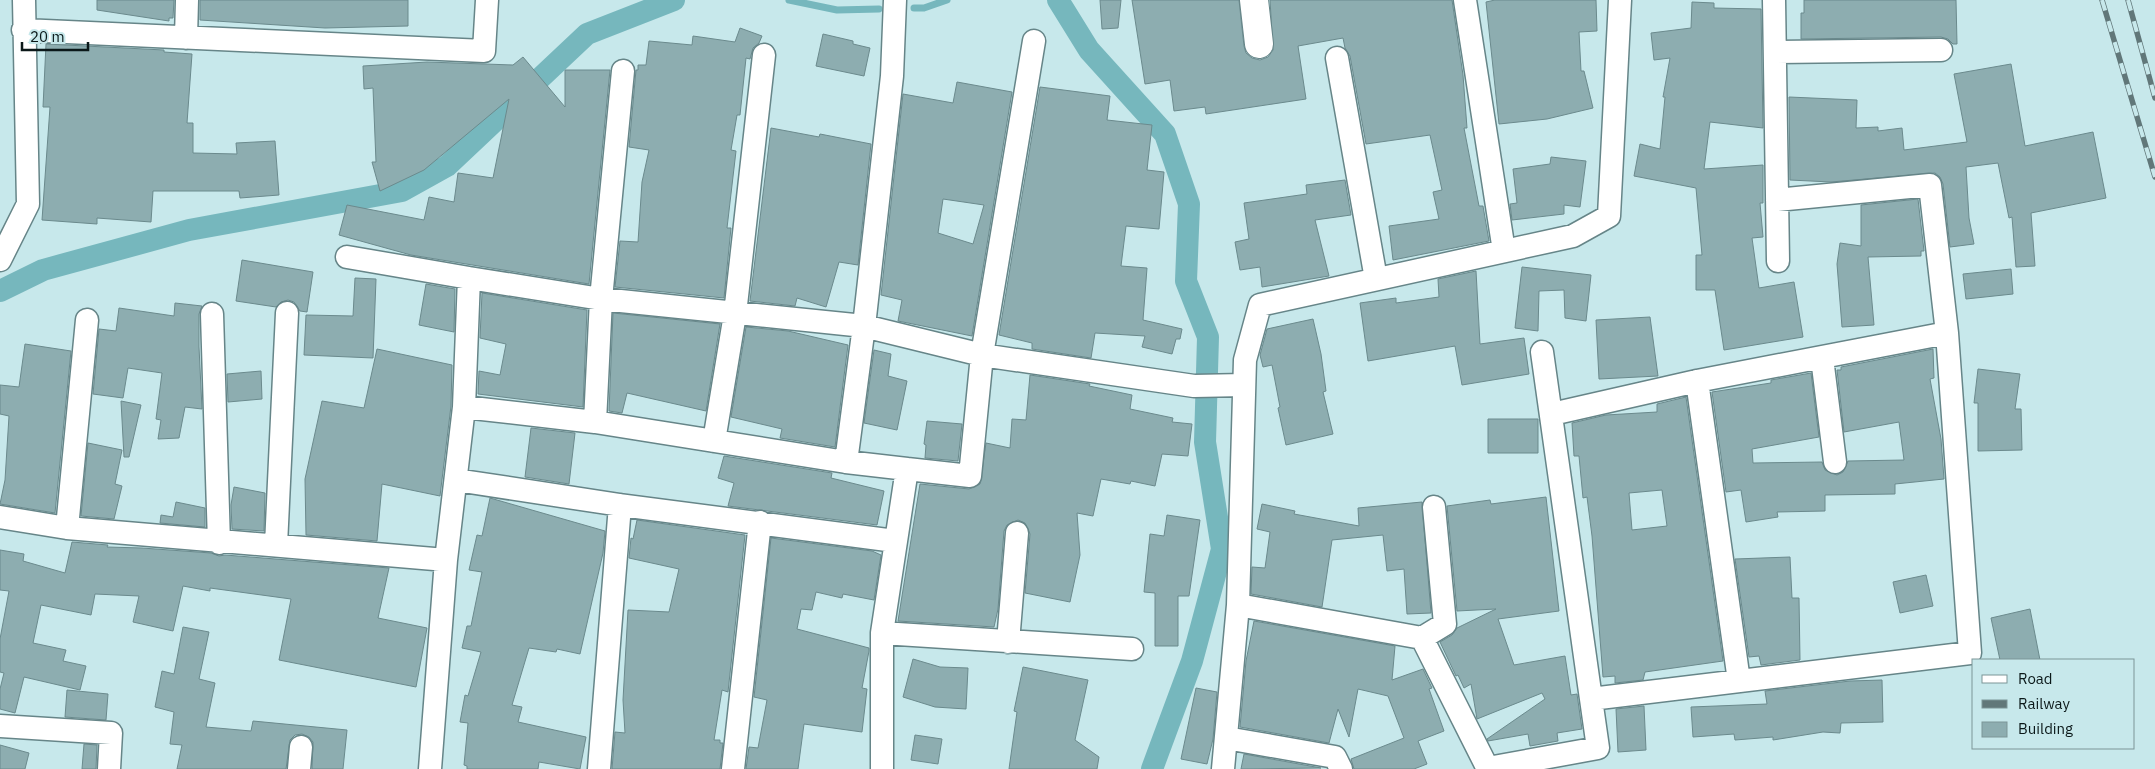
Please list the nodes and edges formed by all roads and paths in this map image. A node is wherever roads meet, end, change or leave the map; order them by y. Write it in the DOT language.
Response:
graph roads {
  1 [pos="24,0"];
  2 [pos="187,0"];
  3 [pos="487,0"];
  4 [pos="895,0"];
  5 [pos="1254,0"];
  6 [pos="1465,0"];
  7 [pos="1620,0"];
  8 [pos="1774,0"];
  9 [pos="23,30"];
  10 [pos="186,38"];
  11 [pos="1034,42"];
  12 [pos="1259,44"];
  13 [pos="1941,50"];
  14 [pos="1775,52"];
  15 [pos="764,55"];
  16 [pos="1337,58"];
  17 [pos="623,71"];
  18 [pos="1777,200"];
  19 [pos="1504,251"];
  20 [pos="4,254"];
  21 [pos="347,257"];
  22 [pos="1778,261"];
  23 [pos="469,278"];
  24 [pos="1376,279"];
  25 [pos="601,299"];
  26 [pos="287,313"];
  27 [pos="212,314"];
  28 [pos="735,314"];
  29 [pos="86,320"];
  30 [pos="864,326"];
  31 [pos="1947,333"];
  32 [pos="1542,352"];
  33 [pos="982,355"];
  34 [pos="1822,358"];
  35 [pos="1697,381"];
  36 [pos="1243,385"];
  37 [pos="464,407"];
  38 [pos="1552,414"];
  39 [pos="595,422"];
  40 [pos="714,442"];
  41 [pos="846,462"];
  42 [pos="1835,462"];
  43 [pos="907,469"];
  44 [pos="456,480"];
  45 [pos="620,505"];
  46 [pos="1434,507"];
  47 [pos="0,517"];
  48 [pos="760,522"];
  49 [pos="67,528"];
  50 [pos="1017,533"];
  51 [pos="895,541"];
  52 [pos="218,543"];
  53 [pos="276,545"];
  54 [pos="446,560"];
  55 [pos="1238,605"];
  56 [pos="882,633"];
  57 [pos="1422,638"];
  58 [pos="1008,642"];
  59 [pos="1132,649"];
  60 [pos="1739,681"];
  61 [pos="1591,699"];
  62 [pos="0,726"];
  63 [pos="1226,738"];
  64 [pos="109,769"];
  65 [pos="430,769"];
  66 [pos="599,769"];
  67 [pos="733,769"];
  68 [pos="882,769"];
  69 [pos="1222,769"];
  70 [pos="1341,769"];
  71 [pos="1488,769"];
  1 -- 9 [label="street"];
  2 -- 10 [label="street"];
  3 -- 10 [label="street"];
  4 -- 30 [label="street"];
  5 -- 12 [label="street"];
  6 -- 19 [label="street"];
  7 -- 19 [label="street"];
  8 -- 14 [label="street"];
  9 -- 10 [label="street"];
  9 -- 20 [label="street"];
  11 -- 33 [label="street"];
  13 -- 14 [label="street"];
  14 -- 18 [label="street"];
  15 -- 28 [label="street"];
  16 -- 24 [label="street"];
  17 -- 25 [label="street"];
  18 -- 22 [label="street"];
  18 -- 31 [label="street"];
  19 -- 24 [label="street"];
  21 -- 23 [label="street"];
  23 -- 25 [label="street"];
  23 -- 37 [label="street"];
  24 -- 36 [label="street"];
  25 -- 28 [label="street"];
  25 -- 39 [label="street"];
  26 -- 53 [label="street"];
  27 -- 52 [label="street"];
  28 -- 30 [label="street"];
  28 -- 40 [label="street"];
  29 -- 49 [label="street"];
  30 -- 33 [label="street"];
  30 -- 41 [label="street"];
  31 -- 34 [label="street"];
  31 -- 60 [label="street"];
  32 -- 38 [label="street"];
  33 -- 36 [label="street"];
  33 -- 43 [label="street"];
  34 -- 35 [label="street"];
  34 -- 42 [label="street"];
  35 -- 38 [label="street"];
  35 -- 60 [label="street"];
  36 -- 55 [label="street"];
  37 -- 39 [label="street"];
  37 -- 44 [label="street"];
  38 -- 61 [label="street"];
  39 -- 40 [label="street"];
  40 -- 41 [label="street"];
  41 -- 43 [label="street"];
  43 -- 51 [label="street"];
  44 -- 45 [label="street"];
  44 -- 54 [label="street"];
  45 -- 48 [label="street"];
  45 -- 66 [label="street"];
  46 -- 57 [label="street"];
  47 -- 49 [label="street"];
  48 -- 51 [label="street"];
  48 -- 67 [label="street"];
  49 -- 52 [label="street"];
  50 -- 58 [label="street"];
  51 -- 56 [label="street"];
  52 -- 53 [label="street"];
  53 -- 54 [label="street"];
  54 -- 65 [label="street"];
  55 -- 57 [label="street"];
  55 -- 63 [label="street"];
  56 -- 58 [label="street"];
  56 -- 68 [label="street"];
  57 -- 71 [label="street"];
  58 -- 59 [label="street"];
  60 -- 61 [label="street"];
  61 -- 71 [label="street"];
  62 -- 64 [label="street"];
  63 -- 69 [label="street"];
  63 -- 70 [label="street"];
}
